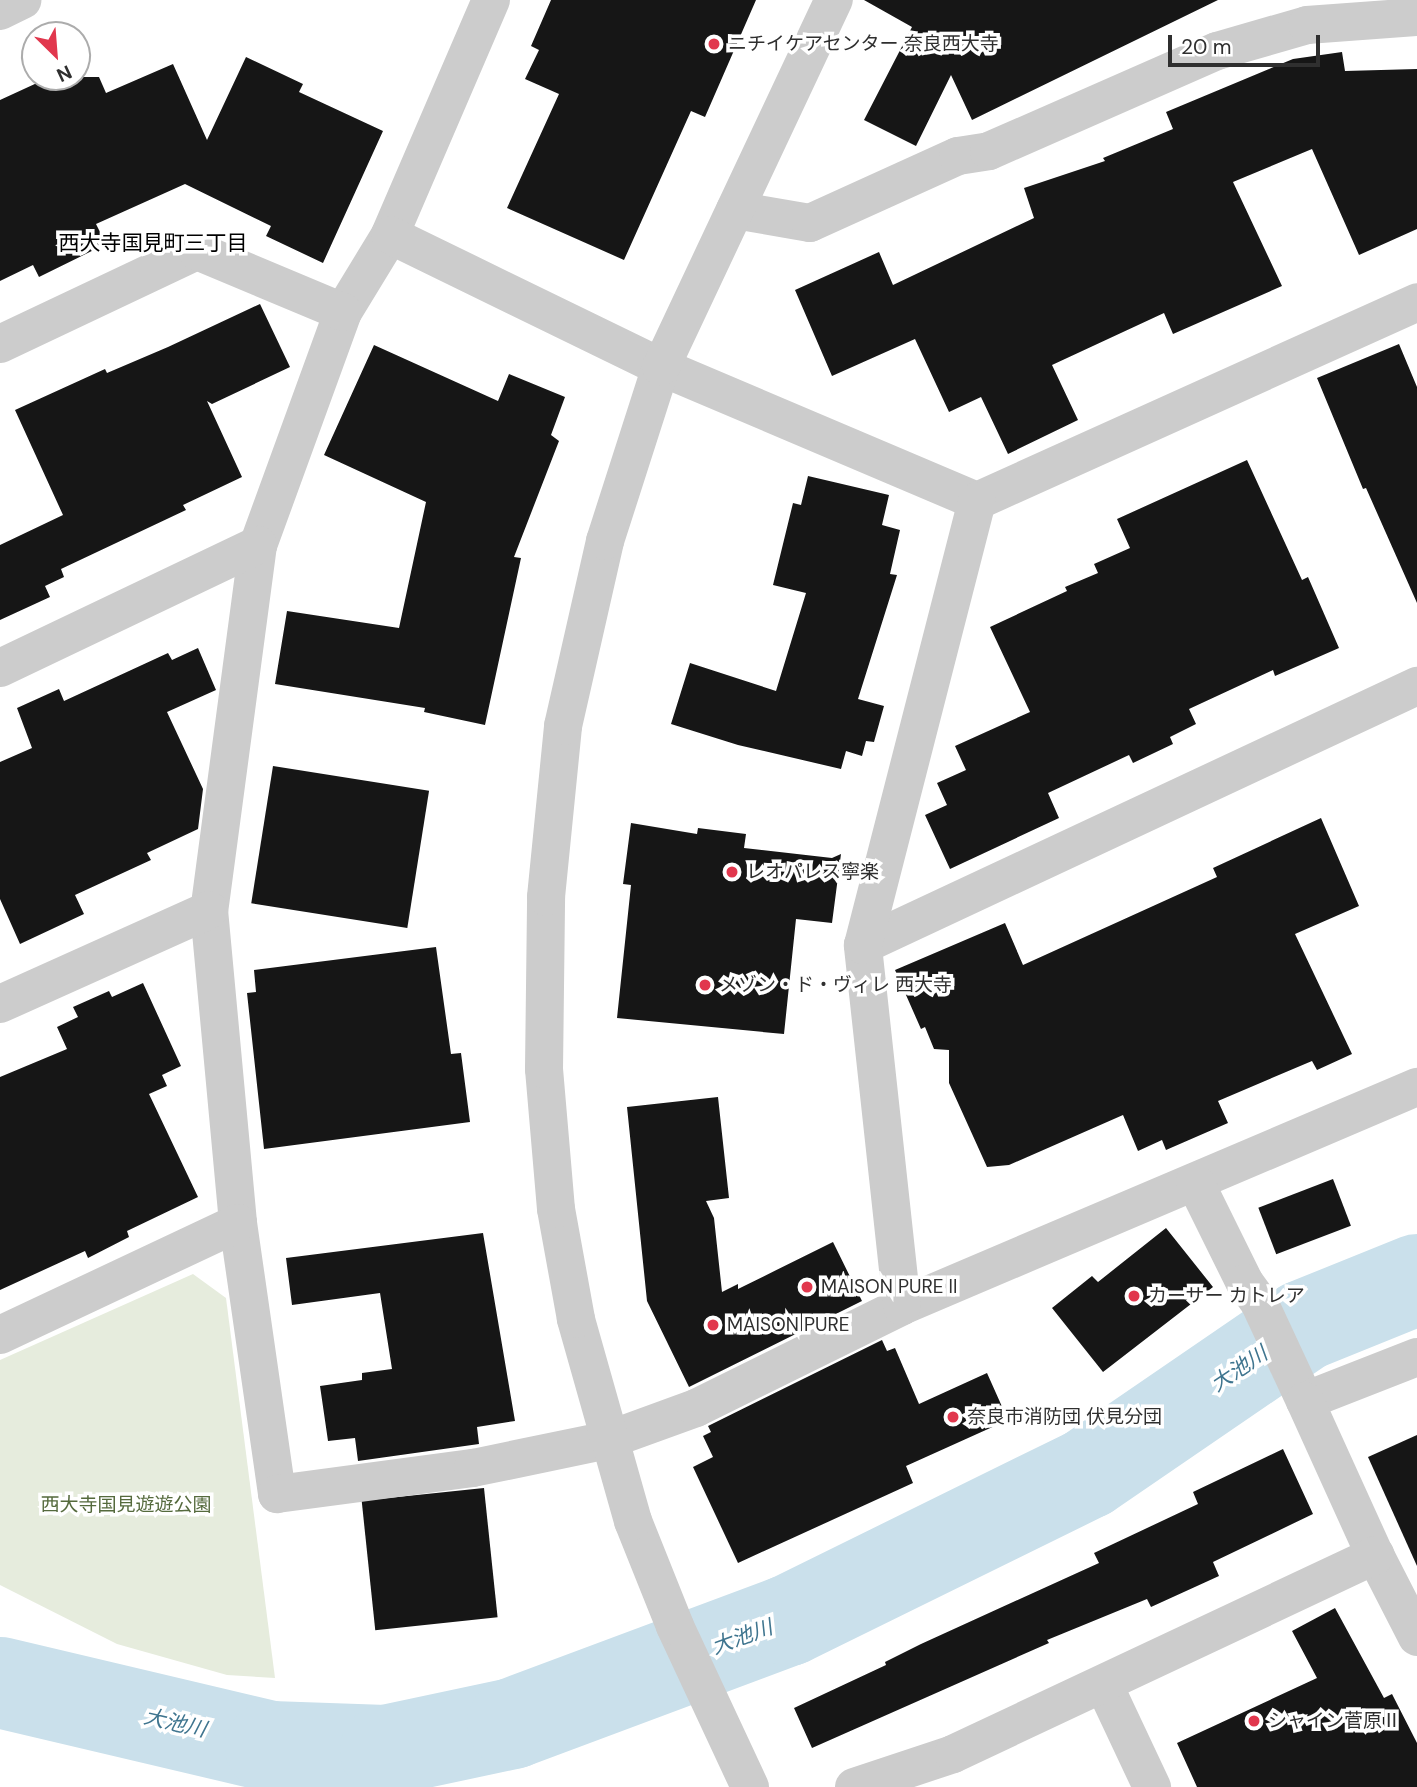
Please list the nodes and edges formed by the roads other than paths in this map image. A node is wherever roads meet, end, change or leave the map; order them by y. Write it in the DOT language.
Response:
graph roads {
  1 [pos="23,0"];
  2 [pos="491,0"];
  3 [pos="834,0"];
  4 [pos="0,10"];
  5 [pos="1417,17"];
  6 [pos="734,210"];
  7 [pos="390,235"];
  8 [pos="1417,302"];
  9 [pos="343,312"];
  10 [pos="0,344"];
  11 [pos="661,367"];
  12 [pos="977,501"];
  13 [pos="258,545"];
  14 [pos="0,668"];
  15 [pos="1417,686"];
  16 [pos="209,910"];
  17 [pos="863,945"];
  18 [pos="0,1004"];
  19 [pos="1417,1087"];
  20 [pos="1195,1182"];
  21 [pos="238,1223"];
  22 [pos="902,1306"];
  23 [pos="0,1335"];
  24 [pos="1417,1357"];
  25 [pos="1305,1401"];
  26 [pos="608,1440"];
  27 [pos="1375,1555"];
  28 [pos="1417,1637"];
  29 [pos="1104,1685"];
  30 [pos="750,1787"];
  31 [pos="854,1787"];
  32 [pos="1152,1787"];
  1 -- 4 [label="street"];
  2 -- 7 [label="street"];
  3 -- 6 [label="street"];
  5 -- 6 [label="street"];
  6 -- 11 [label="street"];
  7 -- 9 [label="street"];
  7 -- 11 [label="street"];
  8 -- 12 [label="street"];
  9 -- 10 [label="street"];
  9 -- 13 [label="street"];
  11 -- 12 [label="street"];
  11 -- 26 [label="street"];
  12 -- 17 [label="street"];
  13 -- 14 [label="street"];
  13 -- 16 [label="street"];
  15 -- 17 [label="street"];
  16 -- 18 [label="street"];
  16 -- 21 [label="street"];
  17 -- 22 [label="street"];
  19 -- 20 [label="street"];
  20 -- 22 [label="street"];
  20 -- 25 [label="street"];
  21 -- 23 [label="street"];
  21 -- 26 [label="street"];
  22 -- 26 [label="street"];
  24 -- 25 [label="street"];
  25 -- 27 [label="street"];
  26 -- 30 [label="street"];
  27 -- 28 [label="street"];
  27 -- 29 [label="street"];
  29 -- 31 [label="street"];
  29 -- 32 [label="street"];
}
